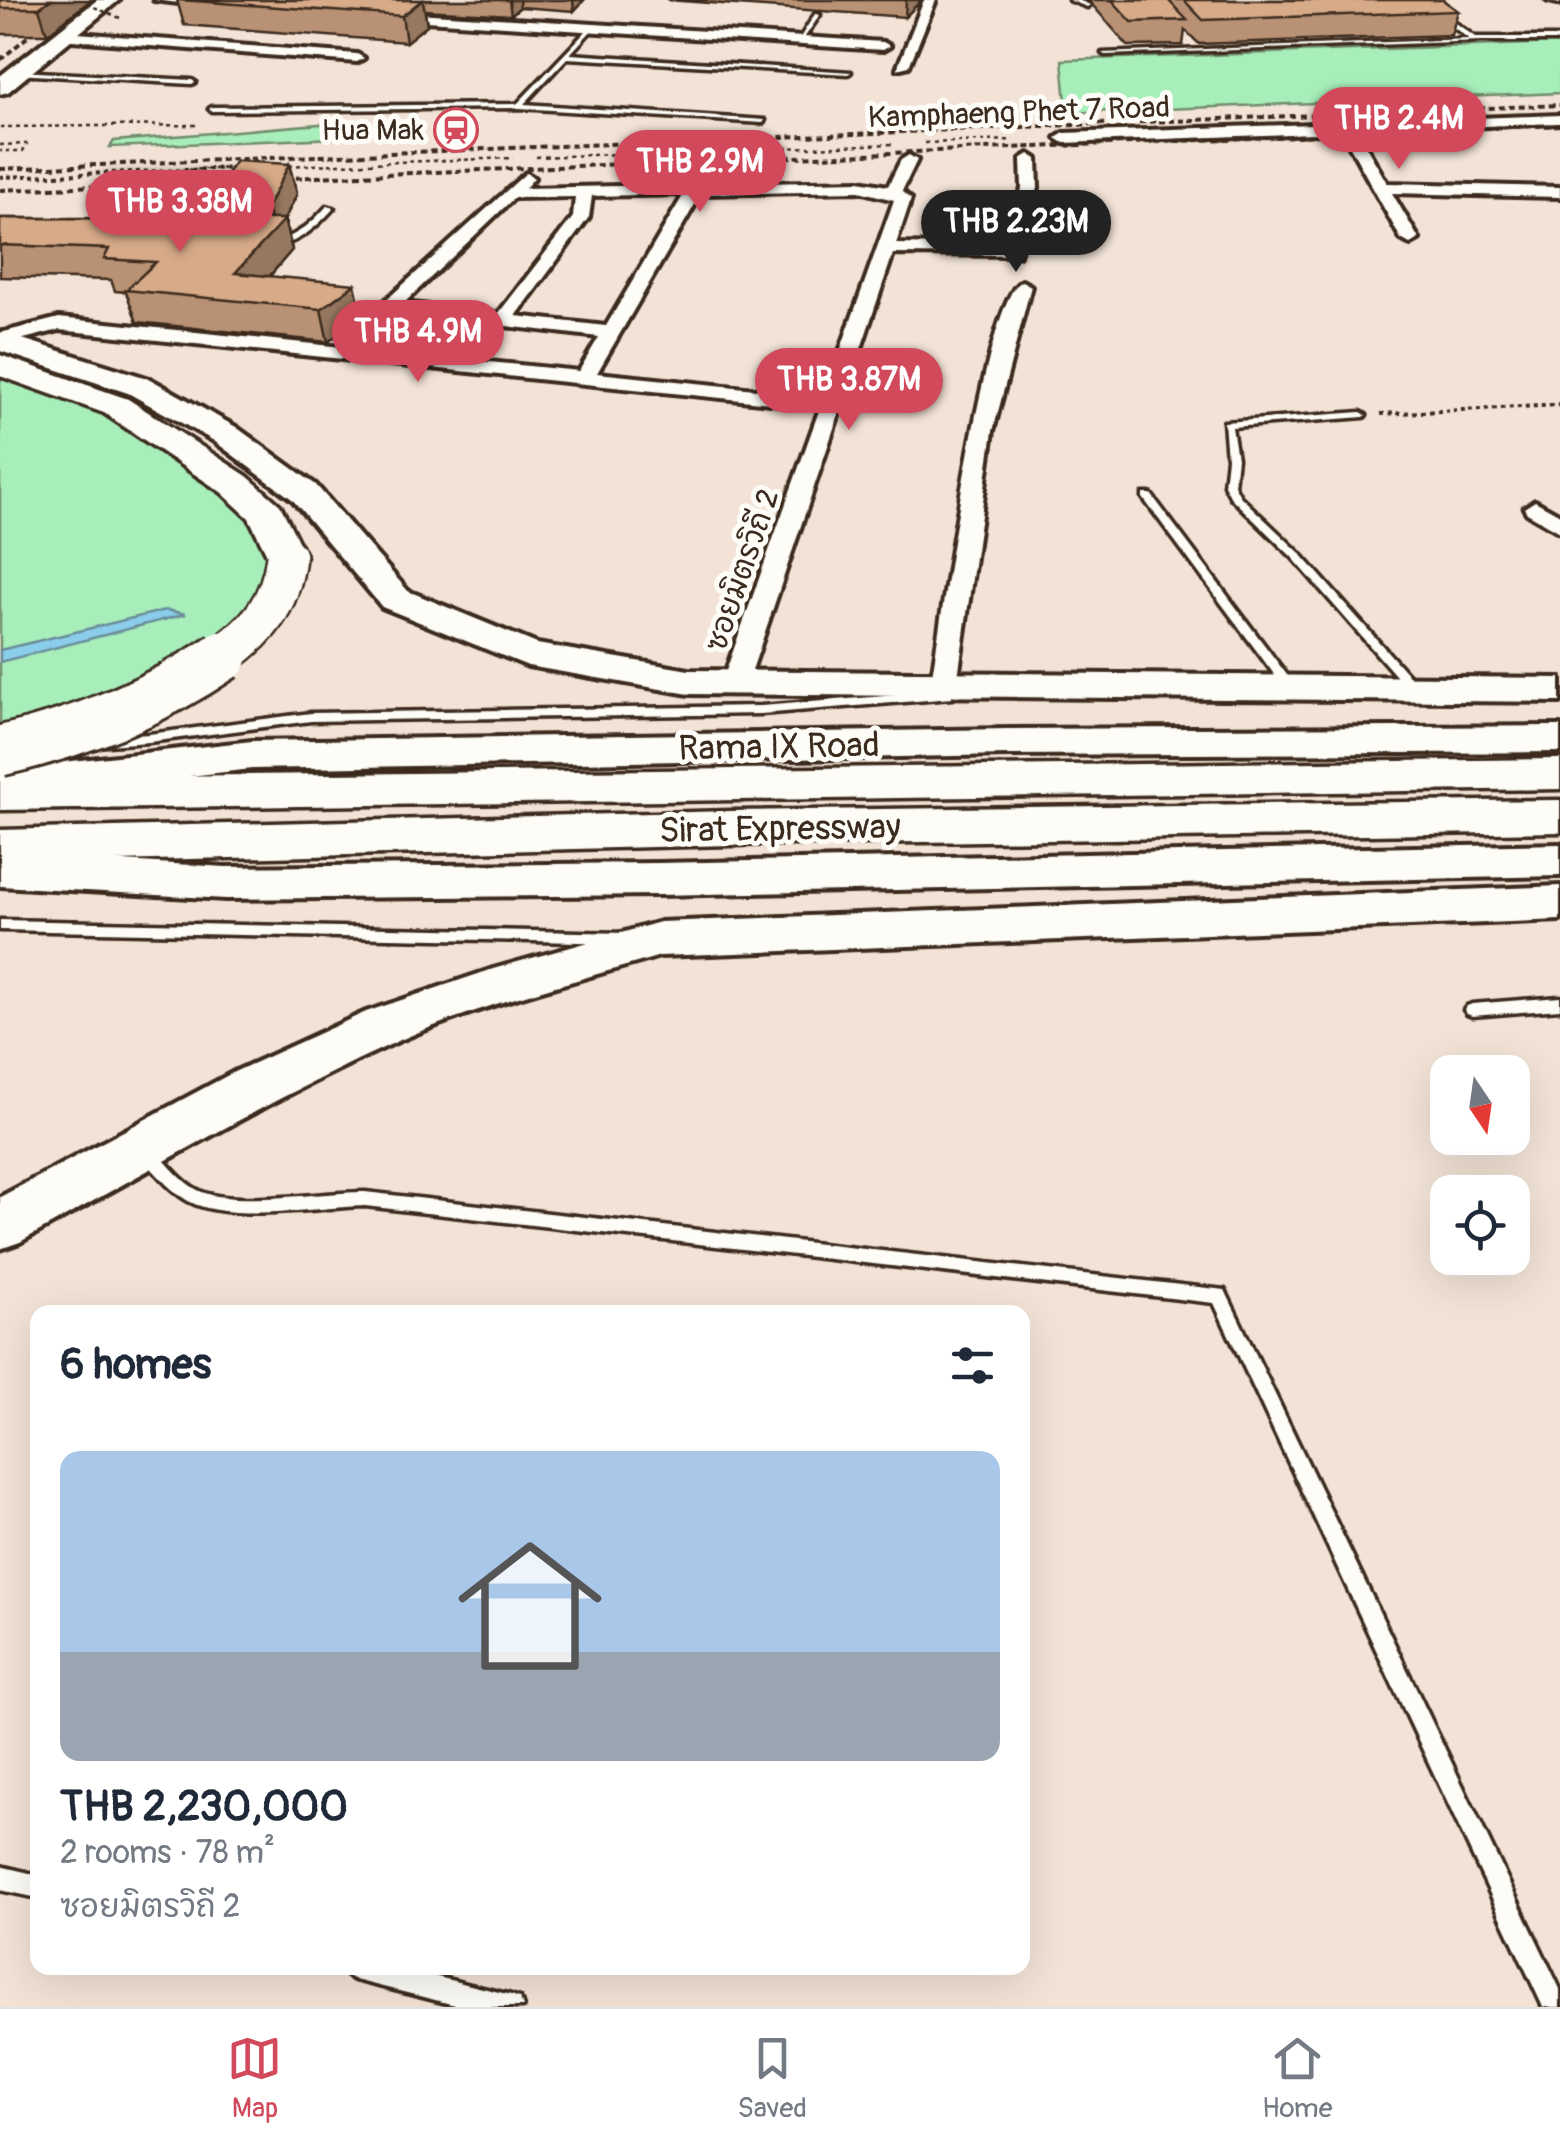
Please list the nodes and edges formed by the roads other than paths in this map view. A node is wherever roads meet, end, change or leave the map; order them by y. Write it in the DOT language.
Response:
graph roads {
  1 [pos="160,0"];
  2 [pos="930,0"];
  3 [pos="1072,0"];
  4 [pos="1420,0"];
  5 [pos="1550,0"];
  6 [pos="1560,2"];
  7 [pos="238,5"];
  8 [pos="99,6"];
  9 [pos="1087,6"];
  10 [pos="376,14"];
  11 [pos="817,15"];
  12 [pos="592,28"];
  13 [pos="64,36"];
  14 [pos="1184,37"];
  15 [pos="1560,39"];
  16 [pos="800,40"];
  17 [pos="1479,40"];
  18 [pos="883,46"];
  19 [pos="1196,50"];
  20 [pos="1106,53"];
  21 [pos="564,56"];
  22 [pos="357,58"];
  23 [pos="902,66"];
  24 [pos="9,69"];
  25 [pos="848,72"];
  26 [pos="192,82"];
  27 [pos="0,87"];
  28 [pos="520,106"];
  29 [pos="212,109"];
  30 [pos="1560,119"];
  31 [pos="764,121"];
  32 [pos="1348,127"];
  33 [pos="1064,138"];
  34 [pos="1028,158"];
  35 [pos="909,160"];
  36 [pos="530,162"];
  37 [pos="1381,188"];
  38 [pos="584,191"];
  39 [pos="694,192"];
  40 [pos="1560,192"];
  41 [pos="510,193"];
  42 [pos="896,193"];
  43 [pos="330,208"];
  44 [pos="490,212"];
  45 [pos="505,224"];
  46 [pos="1410,239"];
  47 [pos="484,242"];
  48 [pos="258,245"];
  49 [pos="452,248"];
  50 [pos="886,248"];
  51 [pos="1022,286"];
  52 [pos="390,307"];
  53 [pos="503,320"];
  54 [pos="608,332"];
  55 [pos="0,340"];
  56 [pos="347,353"];
  57 [pos="0,364"];
  58 [pos="584,377"];
  59 [pos="832,403"];
  60 [pos="1360,415"];
  61 [pos="1146,496"];
  62 [pos="1536,508"];
  63 [pos="1560,525"];
  64 [pos="735,682"];
  65 [pos="944,684"];
  66 [pos="1062,686"];
  67 [pos="1414,689"];
  68 [pos="1292,690"];
  69 [pos="1560,690"];
  70 [pos="1560,739"];
  71 [pos="0,748"];
  72 [pos="1560,774"];
  73 [pos="0,783"];
  74 [pos="0,794"];
  75 [pos="1560,816"];
  76 [pos="0,848"];
  77 [pos="1560,860"];
  78 [pos="0,870"];
  79 [pos="1560,903"];
  80 [pos="0,926"];
  81 [pos="660,939"];
  82 [pos="1560,1003"];
  83 [pos="1472,1010"];
  84 [pos="142,1147"];
  85 [pos="0,1225"];
  86 [pos="0,1878"];
  87 [pos="30,1885"];
  88 [pos="383,1975"];
  89 [pos="511,2007"];
  90 [pos="1556,2007"];
  1 -- 7 [label="street"];
  2 -- 23 [label="street"];
  3 -- 9 [label="lane"];
  4 -- 17 [label="lane"];
  5 -- 6 [label="lane"];
  8 -- 13 [label="main road"];
  8 -- 24 [label="main road"];
  10 -- 12 [label="street"];
  11 -- 16 [label="lane"];
  12 -- 16 [label="street"];
  12 -- 21 [label="lane"];
  13 -- 22 [label="street"];
  13 -- 24 [label="main road"];
  14 -- 19 [label="lane"];
  15 -- 17 [label="lane"];
  16 -- 18 [label="street"];
  17 -- 19 [label="lane"];
  19 -- 20 [label="lane"];
  21 -- 25 [label="lane"];
  21 -- 28 [label="lane"];
  24 -- 26 [label="lane"];
  24 -- 27 [label="main road"];
  28 -- 29 [label="lane"];
  28 -- 31 [label="lane"];
  30 -- 32 [label="street, Kamphaeng Phet 7 Road"];
  32 -- 33 [label="street, Kamphaeng Phet 7 Road"];
  32 -- 37 [label="street"];
  34 -- 50 [label="street"];
  35 -- 42 [label="street, ซอยมิตรวิถี 2"];
  36 -- 41 [label="street"];
  37 -- 40 [label="street"];
  37 -- 46 [label="street"];
  38 -- 39 [label="street"];
  38 -- 41 [label="street"];
  38 -- 53 [label="street"];
  39 -- 42 [label="street"];
  39 -- 54 [label="street"];
  41 -- 44 [label="street"];
  42 -- 50 [label="street, ซอยมิตรวิถี 2"];
  43 -- 48 [label="lane"];
  44 -- 45 [label="street"];
  44 -- 49 [label="street"];
  47 -- 49 [label="street"];
  49 -- 52 [label="street"];
  50 -- 59 [label="street, ซอยมิตรวิถี 2"];
  51 -- 65 [label="street"];
  52 -- 53 [label="street"];
  52 -- 56 [label="street"];
  53 -- 54 [label="street"];
  54 -- 58 [label="street"];
  55 -- 56 [label="street"];
  55 -- 64 [label="main road"];
  56 -- 58 [label="street"];
  57 -- 71 [label="highway, bridge"];
  58 -- 59 [label="street"];
  59 -- 64 [label="street, ซอยมิตรวิถี 2"];
  60 -- 67 [label="lane"];
  61 -- 68 [label="lane"];
  62 -- 63 [label="street"];
  64 -- 65 [label="main road"];
  65 -- 66 [label="main road"];
  66 -- 68 [label="main road"];
  66 -- 71 [label="lane"];
  67 -- 68 [label="main road"];
  67 -- 69 [label="main road"];
  70 -- 73 [label="main road, Rama IX Road"];
  72 -- 74 [label="highway, Sirat Expressway"];
  75 -- 76 [label="highway, Sirat Expressway"];
  77 -- 78 [label="main road"];
  79 -- 81 [label="main road"];
  80 -- 81 [label="lane"];
  81 -- 84 [label="main road"];
  82 -- 83 [label="lane"];
  84 -- 85 [label="main road"];
  84 -- 90 [label="lane"];
  86 -- 87 [label="lane"];
  88 -- 89 [label="lane"];
}
